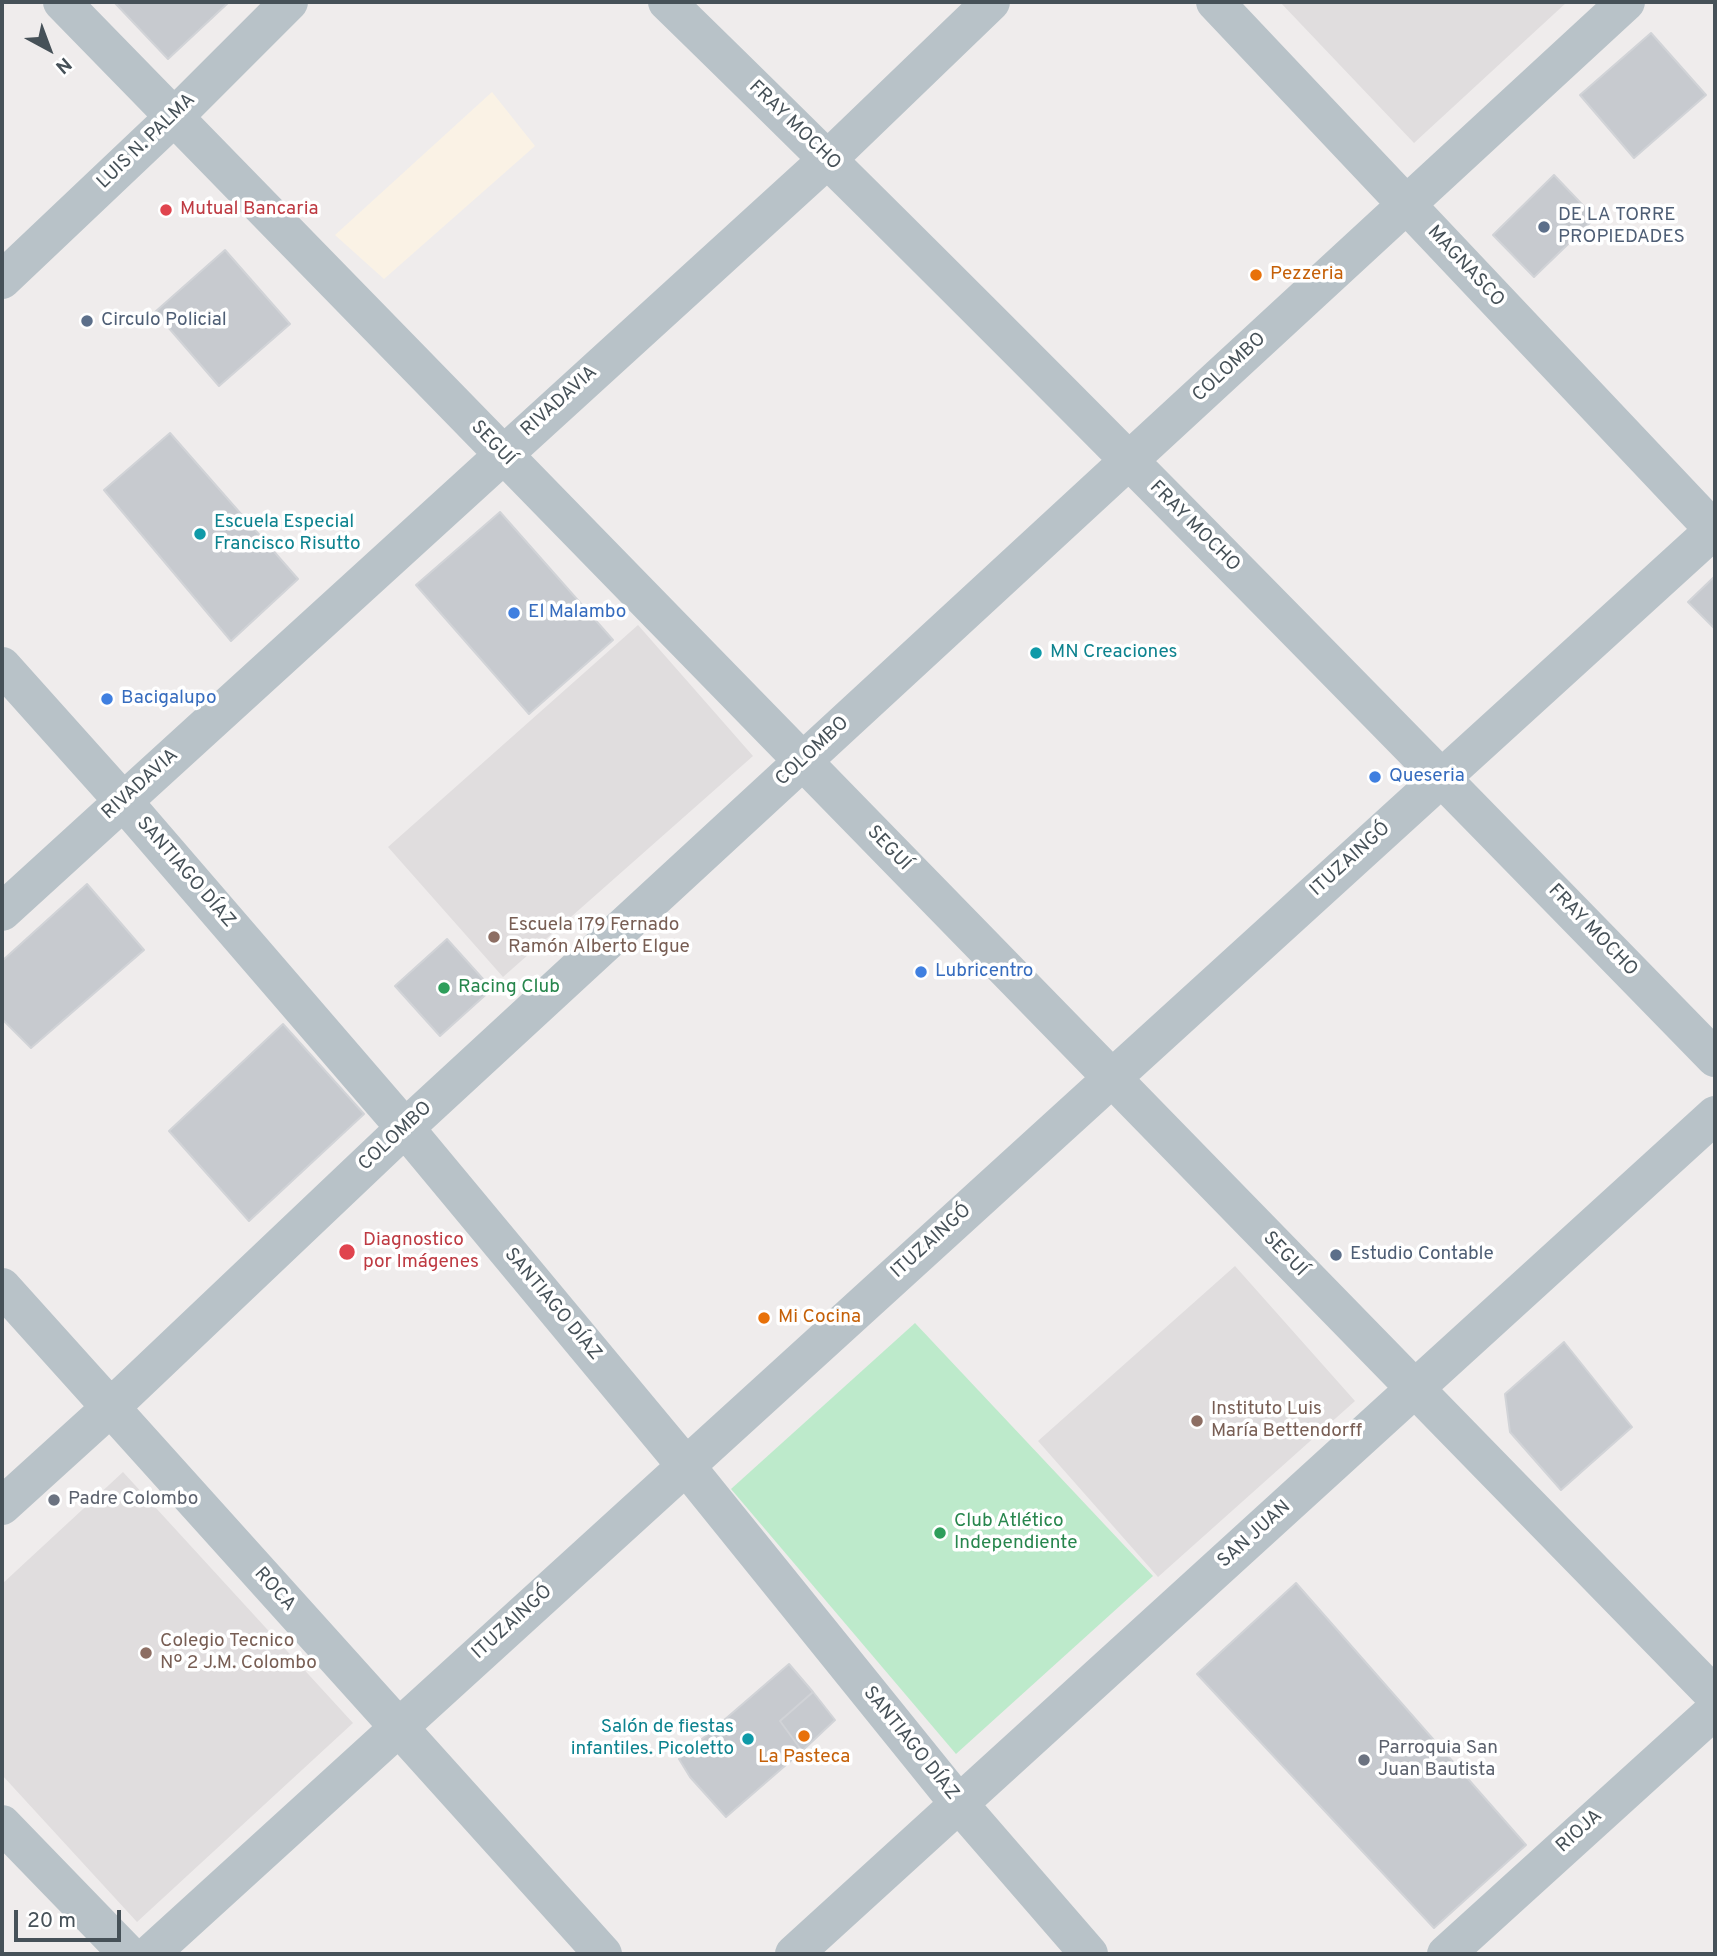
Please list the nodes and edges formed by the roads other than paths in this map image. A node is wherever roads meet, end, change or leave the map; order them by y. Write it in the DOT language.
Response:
graph roads {
  1 [pos="62,2"];
  2 [pos="289,2"];
  3 [pos="667,2"];
  4 [pos="991,2"];
  5 [pos="1215,2"];
  6 [pos="1626,2"];
  7 [pos="174,117"];
  8 [pos="828,159"];
  9 [pos="1407,205"];
  10 [pos="2,280"];
  11 [pos="502,455"];
  12 [pos="1129,461"];
  13 [pos="1715,530"];
  14 [pos="2,666"];
  15 [pos="803,761"];
  16 [pos="1442,777"];
  17 [pos="123,801"];
  18 [pos="2,912"];
  19 [pos="1715,1058"];
  20 [pos="1112,1078"];
  21 [pos="1715,1115"];
  22 [pos="405,1128"];
  23 [pos="2,1287"];
  24 [pos="1415,1389"];
  25 [pos="110,1408"];
  26 [pos="686,1466"];
  27 [pos="2,1506"];
  28 [pos="1715,1696"];
  29 [pos="1715,1710"];
  30 [pos="399,1728"];
  31 [pos="959,1804"];
  32 [pos="2,1824"];
  33 [pos="128,1954"];
  34 [pos="150,1954"];
  35 [pos="603,1954"];
  36 [pos="794,1954"];
  37 [pos="1089,1954"];
  38 [pos="1446,1954"];
  1 -- 7 [label="street, SEGUÍ"];
  2 -- 7 [label="street, LUIS N. PALMA"];
  3 -- 8 [label="street, FRAY MOCHO"];
  4 -- 8 [label="street, RIVADAVIA"];
  5 -- 9 [label="street, MAGNASCO"];
  6 -- 9 [label="street, COLOMBO"];
  7 -- 10 [label="street, LUIS N. PALMA"];
  7 -- 11 [label="street, SEGUÍ"];
  8 -- 11 [label="street, RIVADAVIA"];
  8 -- 12 [label="street, FRAY MOCHO"];
  9 -- 12 [label="street, COLOMBO"];
  9 -- 13 [label="street, MAGNASCO"];
  11 -- 15 [label="street, SEGUÍ"];
  11 -- 17 [label="street, RIVADAVIA"];
  12 -- 15 [label="street, COLOMBO"];
  12 -- 16 [label="street, FRAY MOCHO"];
  13 -- 16 [label="street, ITUZAINGÓ"];
  14 -- 17 [label="street, SANTIAGO DÍAZ"];
  15 -- 20 [label="street, SEGUÍ"];
  15 -- 22 [label="street, COLOMBO"];
  16 -- 19 [label="street, FRAY MOCHO"];
  16 -- 20 [label="street, ITUZAINGÓ"];
  17 -- 18 [label="street, RIVADAVIA"];
  17 -- 22 [label="street, SANTIAGO DÍAZ"];
  20 -- 24 [label="street, SEGUÍ"];
  20 -- 26 [label="street, ITUZAINGÓ"];
  21 -- 24 [label="street, SAN JUAN"];
  22 -- 25 [label="street, COLOMBO"];
  22 -- 26 [label="street, SANTIAGO DÍAZ"];
  23 -- 25 [label="street, ROCA"];
  24 -- 28 [label="street, SEGUÍ"];
  24 -- 31 [label="street, SAN JUAN"];
  25 -- 27 [label="street, COLOMBO"];
  25 -- 30 [label="street, ROCA"];
  26 -- 30 [label="street, ITUZAINGÓ"];
  26 -- 31 [label="street, SANTIAGO DÍAZ"];
  29 -- 38 [label="street, RIOJA"];
  30 -- 34 [label="street, ITUZAINGÓ"];
  30 -- 35 [label="street, ROCA"];
  31 -- 36 [label="street, SAN JUAN"];
  31 -- 37 [label="street, SANTIAGO DÍAZ"];
  32 -- 33 [label="street"];
}
